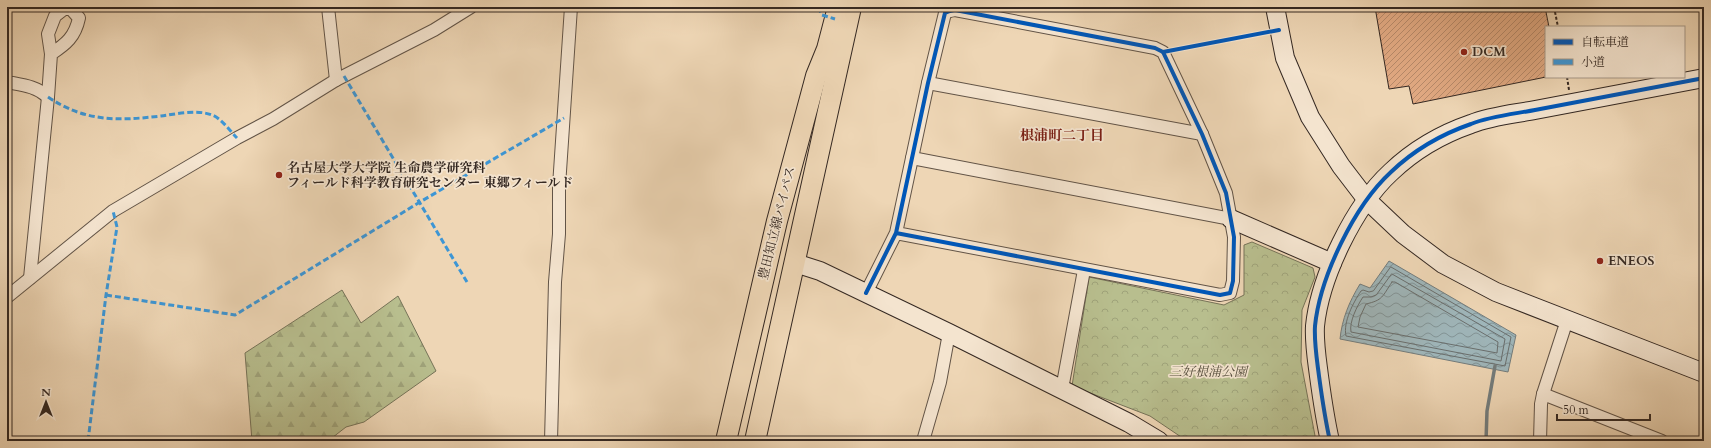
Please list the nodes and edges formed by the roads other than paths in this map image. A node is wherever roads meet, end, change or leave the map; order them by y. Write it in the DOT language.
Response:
graph roads {
  1 [pos="328,7"];
  2 [pos="471,7"];
  3 [pos="571,7"];
  4 [pos="838,7"];
  5 [pos="852,7"];
  6 [pos="1275,7"];
  7 [pos="51,54"];
  8 [pos="1704,78"];
  9 [pos="336,80"];
  10 [pos="7,82"];
  11 [pos="928,83"];
  12 [pos="48,97"];
  13 [pos="1202,134"];
  14 [pos="912,158"];
  15 [pos="1367,200"];
  16 [pos="1231,219"];
  17 [pos="896,233"];
  18 [pos="795,263"];
  19 [pos="1332,263"];
  20 [pos="1084,270"];
  21 [pos="30,278"];
  22 [pos="866,293"];
  23 [pos="7,297"];
  24 [pos="1567,320"];
  25 [pos="949,333"];
  26 [pos="1704,373"];
  27 [pos="1062,390"];
  28 [pos="1543,394"];
  29 [pos="551,441"];
  30 [pos="726,441"];
  31 [pos="755,441"];
  32 [pos="923,441"];
  33 [pos="1159,441"];
  34 [pos="1330,441"];
  35 [pos="1540,441"];
  36 [pos="1662,441"];
  1 -- 9 [label="street"];
  2 -- 9 [label="street"];
  3 -- 29 [label="street"];
  4 -- 30 [label="main road, 豊田知立線バイパス"];
  5 -- 18 [label="main road, 豊田知立線バイパス"];
  6 -- 15 [label="street"];
  7 -- 12 [label="street"];
  8 -- 15 [label="street"];
  9 -- 21 [label="street"];
  10 -- 12 [label="street"];
  11 -- 13 [label="street"];
  11 -- 13 [label="street"];
  11 -- 14 [label="street"];
  12 -- 21 [label="street"];
  13 -- 16 [label="street"];
  14 -- 16 [label="street"];
  14 -- 17 [label="street"];
  15 -- 19 [label="street"];
  15 -- 24 [label="street"];
  16 -- 19 [label="street"];
  16 -- 20 [label="street"];
  17 -- 20 [label="street"];
  17 -- 22 [label="street"];
  18 -- 22 [label="street"];
  18 -- 31 [label="main road, 豊田知立線バイパス"];
  19 -- 34 [label="street"];
  20 -- 27 [label="street"];
  21 -- 23 [label="street"];
  22 -- 25 [label="street"];
  24 -- 26 [label="street"];
  24 -- 28 [label="street"];
  25 -- 27 [label="street"];
  25 -- 32 [label="street"];
  27 -- 33 [label="street"];
  28 -- 35 [label="street"];
  28 -- 36 [label="street"];
}
